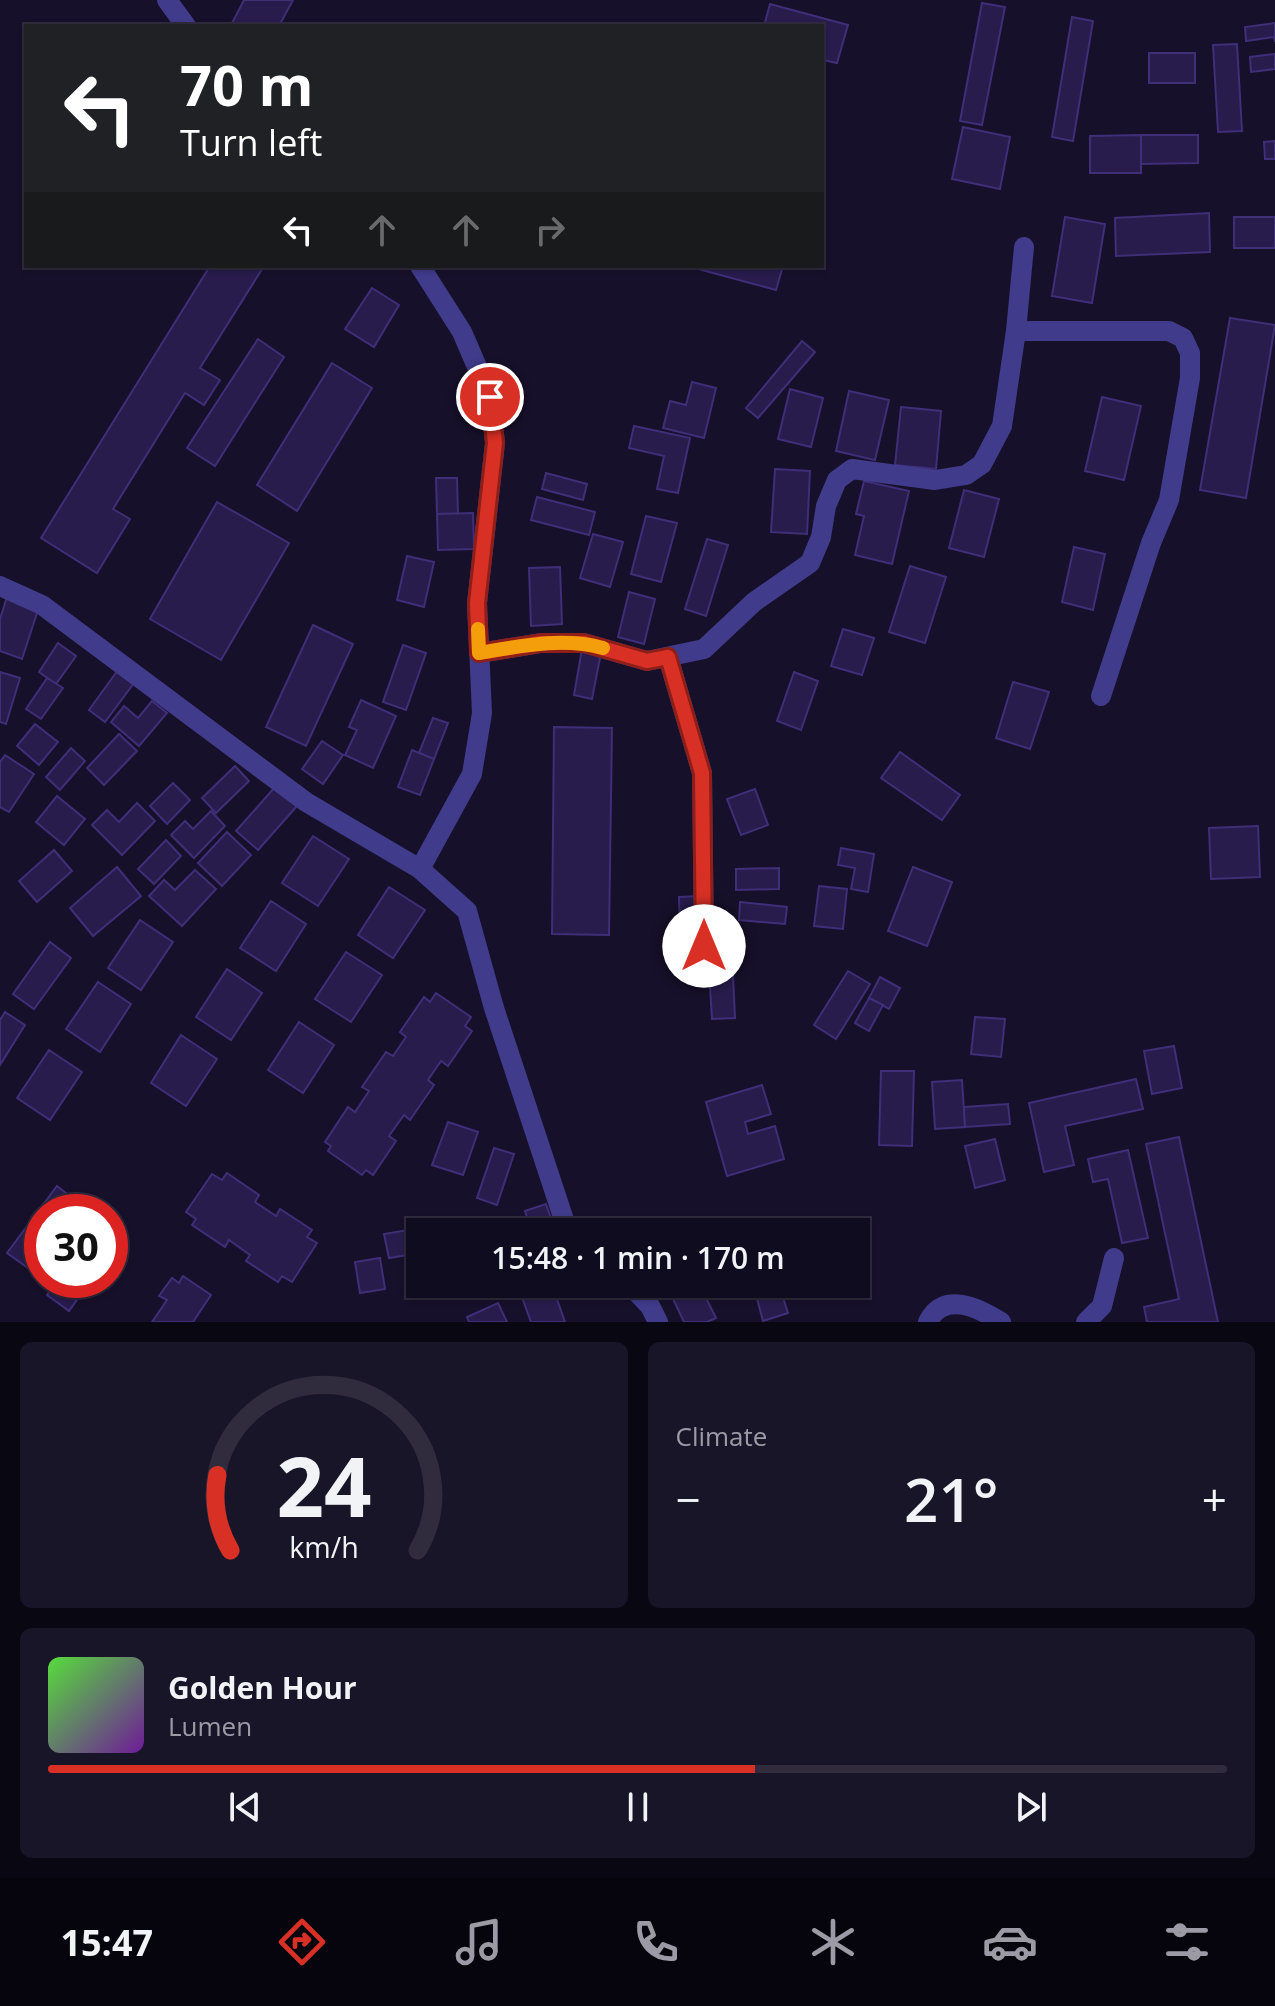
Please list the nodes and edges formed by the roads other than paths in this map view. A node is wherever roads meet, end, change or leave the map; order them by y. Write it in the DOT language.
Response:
graph roads {
  1 [pos="167,0"];
  2 [pos="185,24"];
  3 [pos="1024,247"];
  4 [pos="421,268"];
  5 [pos="1016,331"];
  6 [pos="0,586"];
  7 [pos="479,653"];
  8 [pos="668,657"];
  9 [pos="1101,696"];
  10 [pos="420,869"];
  11 [pos="704,946"];
  12 [pos="563,1218"];
  13 [pos="1114,1258"];
  14 [pos="642,1298"];
  15 [pos="658,1322"];
  16 [pos="928,1322"];
  17 [pos="1001,1322"];
  18 [pos="1086,1322"];
  1 -- 2 [label="street"];
  3 -- 5 [label="street"];
  4 -- 7 [label="street"];
  5 -- 8 [label="street"];
  5 -- 9 [label="street"];
  6 -- 10 [label="street"];
  7 -- 8 [label="street"];
  7 -- 10 [label="street"];
  8 -- 11 [label="street"];
  10 -- 12 [label="street"];
  13 -- 18 [label="street"];
  14 -- 15 [label="street"];
  16 -- 17 [label="street"];
}
